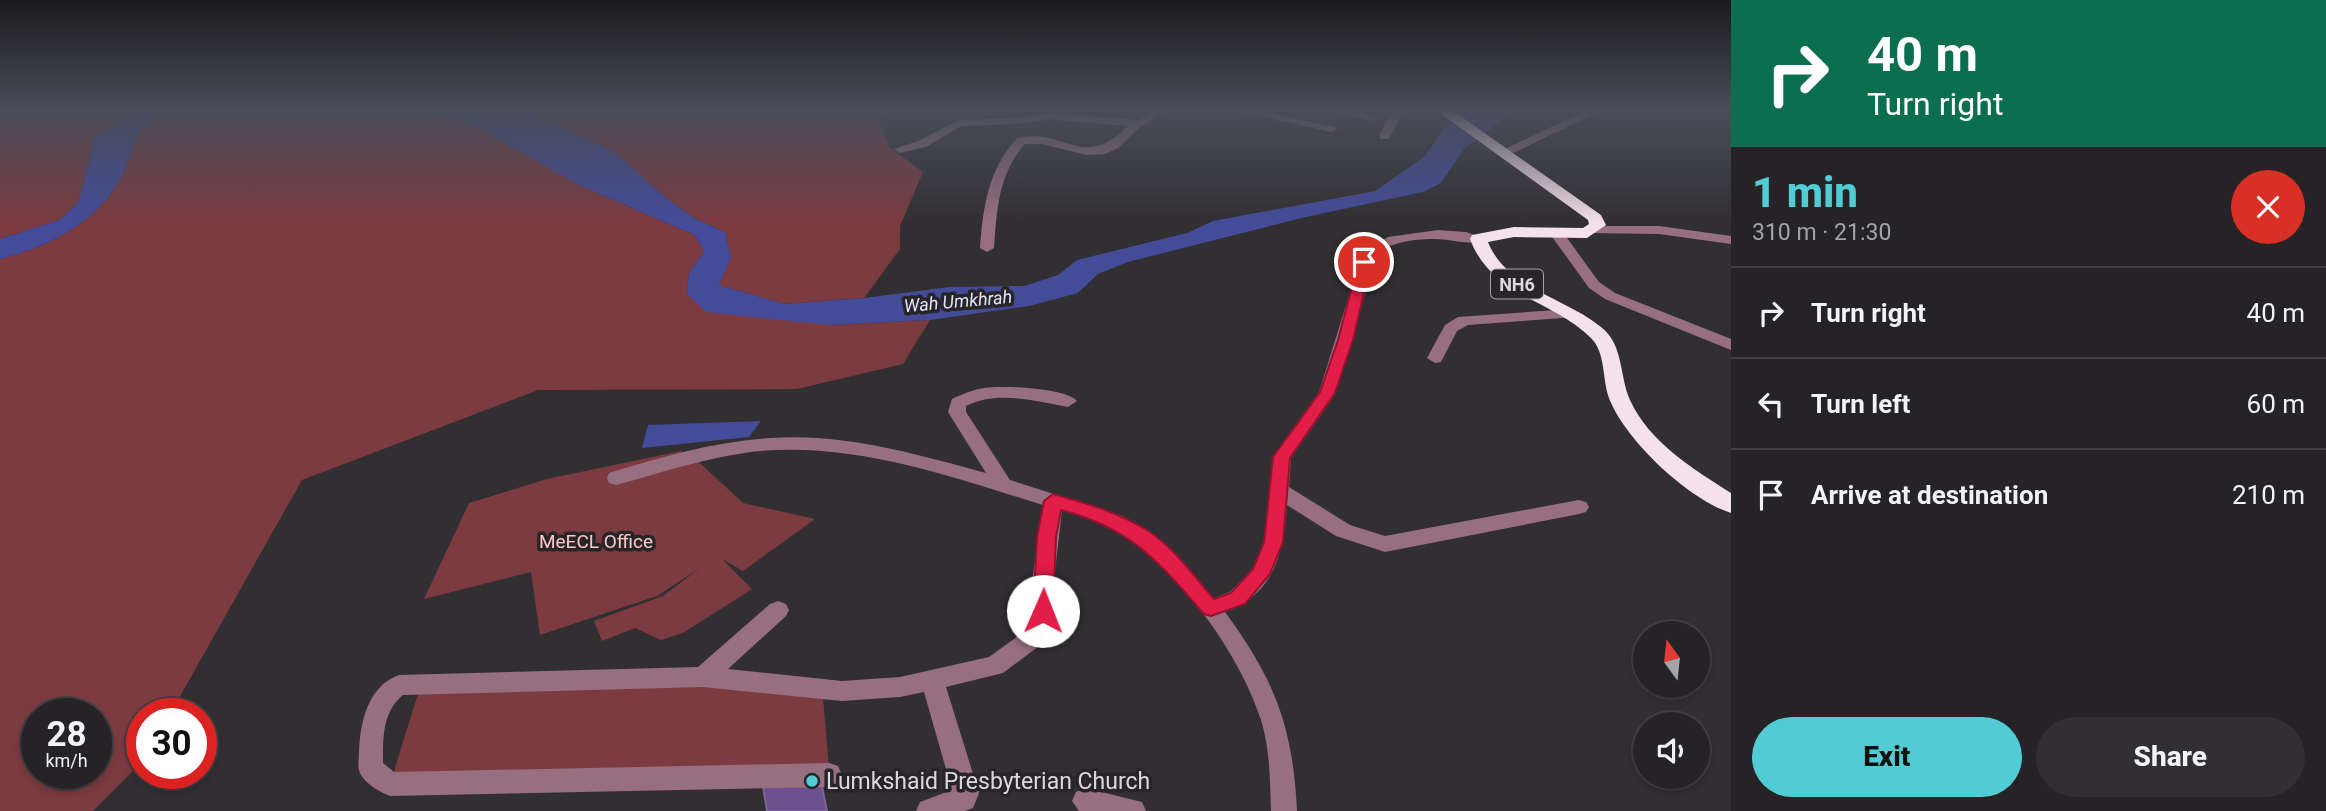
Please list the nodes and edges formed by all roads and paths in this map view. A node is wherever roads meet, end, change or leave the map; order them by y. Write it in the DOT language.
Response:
graph roads {
  1 [pos="905,148"];
  2 [pos="1014,148"];
  3 [pos="1079,148"];
  4 [pos="1109,148"];
  5 [pos="1499,148"];
  6 [pos="900,149"];
  7 [pos="1594,230"];
  8 [pos="1558,234"];
  9 [pos="1478,239"];
  10 [pos="1731,240"];
  11 [pos="987,248"];
  12 [pos="1570,314"];
  13 [pos="1731,345"];
  14 [pos="1435,358"];
  15 [pos="1068,401"];
  16 [pos="616,478"];
  17 [pos="1003,485"];
  18 [pos="1278,490"];
  19 [pos="1053,501"];
  20 [pos="1731,503"];
  21 [pos="1579,507"];
  22 [pos="1211,608"];
  23 [pos="778,610"];
  24 [pos="703,677"];
  25 [pos="932,680"];
  26 [pos="829,775"];
  27 [pos="1085,801"];
  28 [pos="929,811"];
  29 [pos="1133,811"];
  30 [pos="1284,811"];
  1 -- 6 [label="street"];
  2 -- 11 [label="street"];
  3 -- 4 [label="street"];
  5 -- 7 [label="highway"];
  7 -- 8 [label="highway"];
  7 -- 10 [label="street"];
  8 -- 9 [label="highway"];
  8 -- 13 [label="street"];
  9 -- 12 [label="highway, NH6"];
  9 -- 18 [label="street"];
  12 -- 14 [label="street"];
  12 -- 20 [label="highway, NH6"];
  15 -- 17 [label="street"];
  16 -- 17 [label="street"];
  17 -- 19 [label="street"];
  18 -- 21 [label="street"];
  18 -- 22 [label="street"];
  19 -- 22 [label="street"];
  19 -- 25 [label="street"];
  22 -- 30 [label="street"];
  23 -- 24 [label="street"];
  24 -- 25 [label="street"];
  24 -- 26 [label="street"];
  25 -- 28 [label="street"];
  27 -- 29 [label="street"];
}
